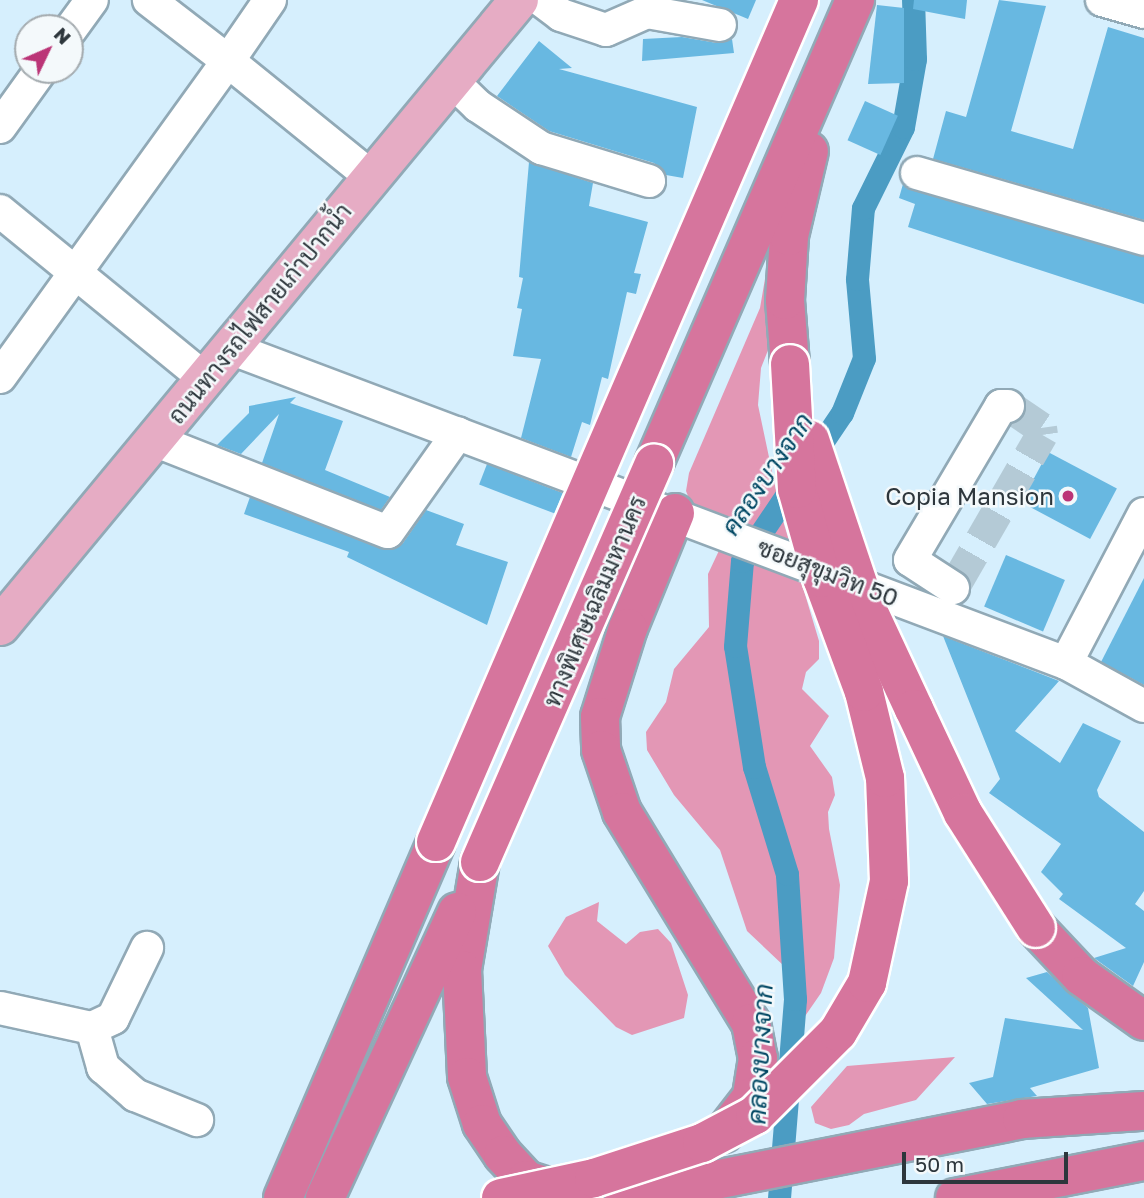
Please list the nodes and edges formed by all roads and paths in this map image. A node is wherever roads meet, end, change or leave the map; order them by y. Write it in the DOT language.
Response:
graph roads {
  1 [pos="149,0"];
  2 [pos="270,0"];
  3 [pos="519,0"];
  4 [pos="541,0"];
  5 [pos="799,0"];
  6 [pos="855,0"];
  7 [pos="861,0"];
  8 [pos="1102,0"];
  9 [pos="1144,12"];
  10 [pos="720,25"];
  11 [pos="228,61"];
  12 [pos="452,81"];
  13 [pos="31,84"];
  14 [pos="0,127"];
  15 [pos="917,173"];
  16 [pos="371,177"];
  17 [pos="649,181"];
  18 [pos="0,211"];
  19 [pos="1144,239"];
  20 [pos="78,275"];
  21 [pos="230,348"];
  22 [pos="790,364"];
  23 [pos="0,377"];
  24 [pos="205,379"];
  25 [pos="1008,406"];
  26 [pos="458,433"];
  27 [pos="154,440"];
  28 [pos="675,513"];
  29 [pos="1144,514"];
  30 [pos="949,595"];
  31 [pos="0,625"];
  32 [pos="1066,663"];
  33 [pos="1144,706"];
  34 [pos="480,862"];
  35 [pos="147,948"];
  36 [pos="0,1007"];
  37 [pos="1144,1021"];
  38 [pos="92,1028"];
  39 [pos="1144,1111"];
  40 [pos="197,1120"];
  41 [pos="1144,1161"];
  42 [pos="283,1198"];
  43 [pos="325,1198"];
  44 [pos="501,1198"];
  45 [pos="624,1198"];
  46 [pos="955,1198"];
  1 -- 11 [label="street"];
  2 -- 11 [label="street"];
  3 -- 12 [label="main road, ถนนทางรถไฟสายเก่าปากน้ำ"];
  4 -- 10 [label="street"];
  5 -- 42 [label="highway, ทางพิเศษเฉลิมมหานคร, bridge"];
  6 -- 34 [label="highway, ทางพิเศษเฉลิมมหานคร, bridge"];
  7 -- 22 [label="highway"];
  8 -- 9 [label="street"];
  11 -- 16 [label="street"];
  11 -- 20 [label="street"];
  12 -- 16 [label="main road, ถนนทางรถไฟสายเก่าปากน้ำ"];
  12 -- 17 [label="street"];
  13 -- 14 [label="street"];
  15 -- 19 [label="street"];
  16 -- 21 [label="main road, ถนนทางรถไฟสายเก่าปากน้ำ"];
  18 -- 20 [label="street"];
  20 -- 23 [label="street"];
  20 -- 24 [label="street"];
  21 -- 24 [label="main road, ถนนทางรถไฟสายเก่าปากน้ำ"];
  21 -- 26 [label="street, ซอยสุขุมวิท 50"];
  22 -- 37 [label="highway, bridge"];
  22 -- 44 [label="highway, bridge"];
  24 -- 27 [label="main road, ถนนทางรถไฟสายเก่าปากน้ำ"];
  25 -- 30 [label="street"];
  26 -- 27 [label="street"];
  26 -- 28 [label="street, ซอยสุขุมวิท 50"];
  27 -- 31 [label="main road, ถนนทางรถไฟสายเก่าปากน้ำ"];
  28 -- 30 [label="street, ซอยสุขุมวิท 50, bridge"];
  28 -- 34 [label="highway"];
  29 -- 32 [label="street"];
  30 -- 32 [label="street, ซอยสุขุมวิท 50"];
  32 -- 33 [label="street, ซอยสุขุมวิท 50"];
  34 -- 43 [label="highway, ทางพิเศษเฉลิมมหานคร"];
  35 -- 38 [label="street"];
  36 -- 38 [label="street"];
  38 -- 40 [label="street"];
  39 -- 45 [label="highway"];
  41 -- 46 [label="highway"];
}
